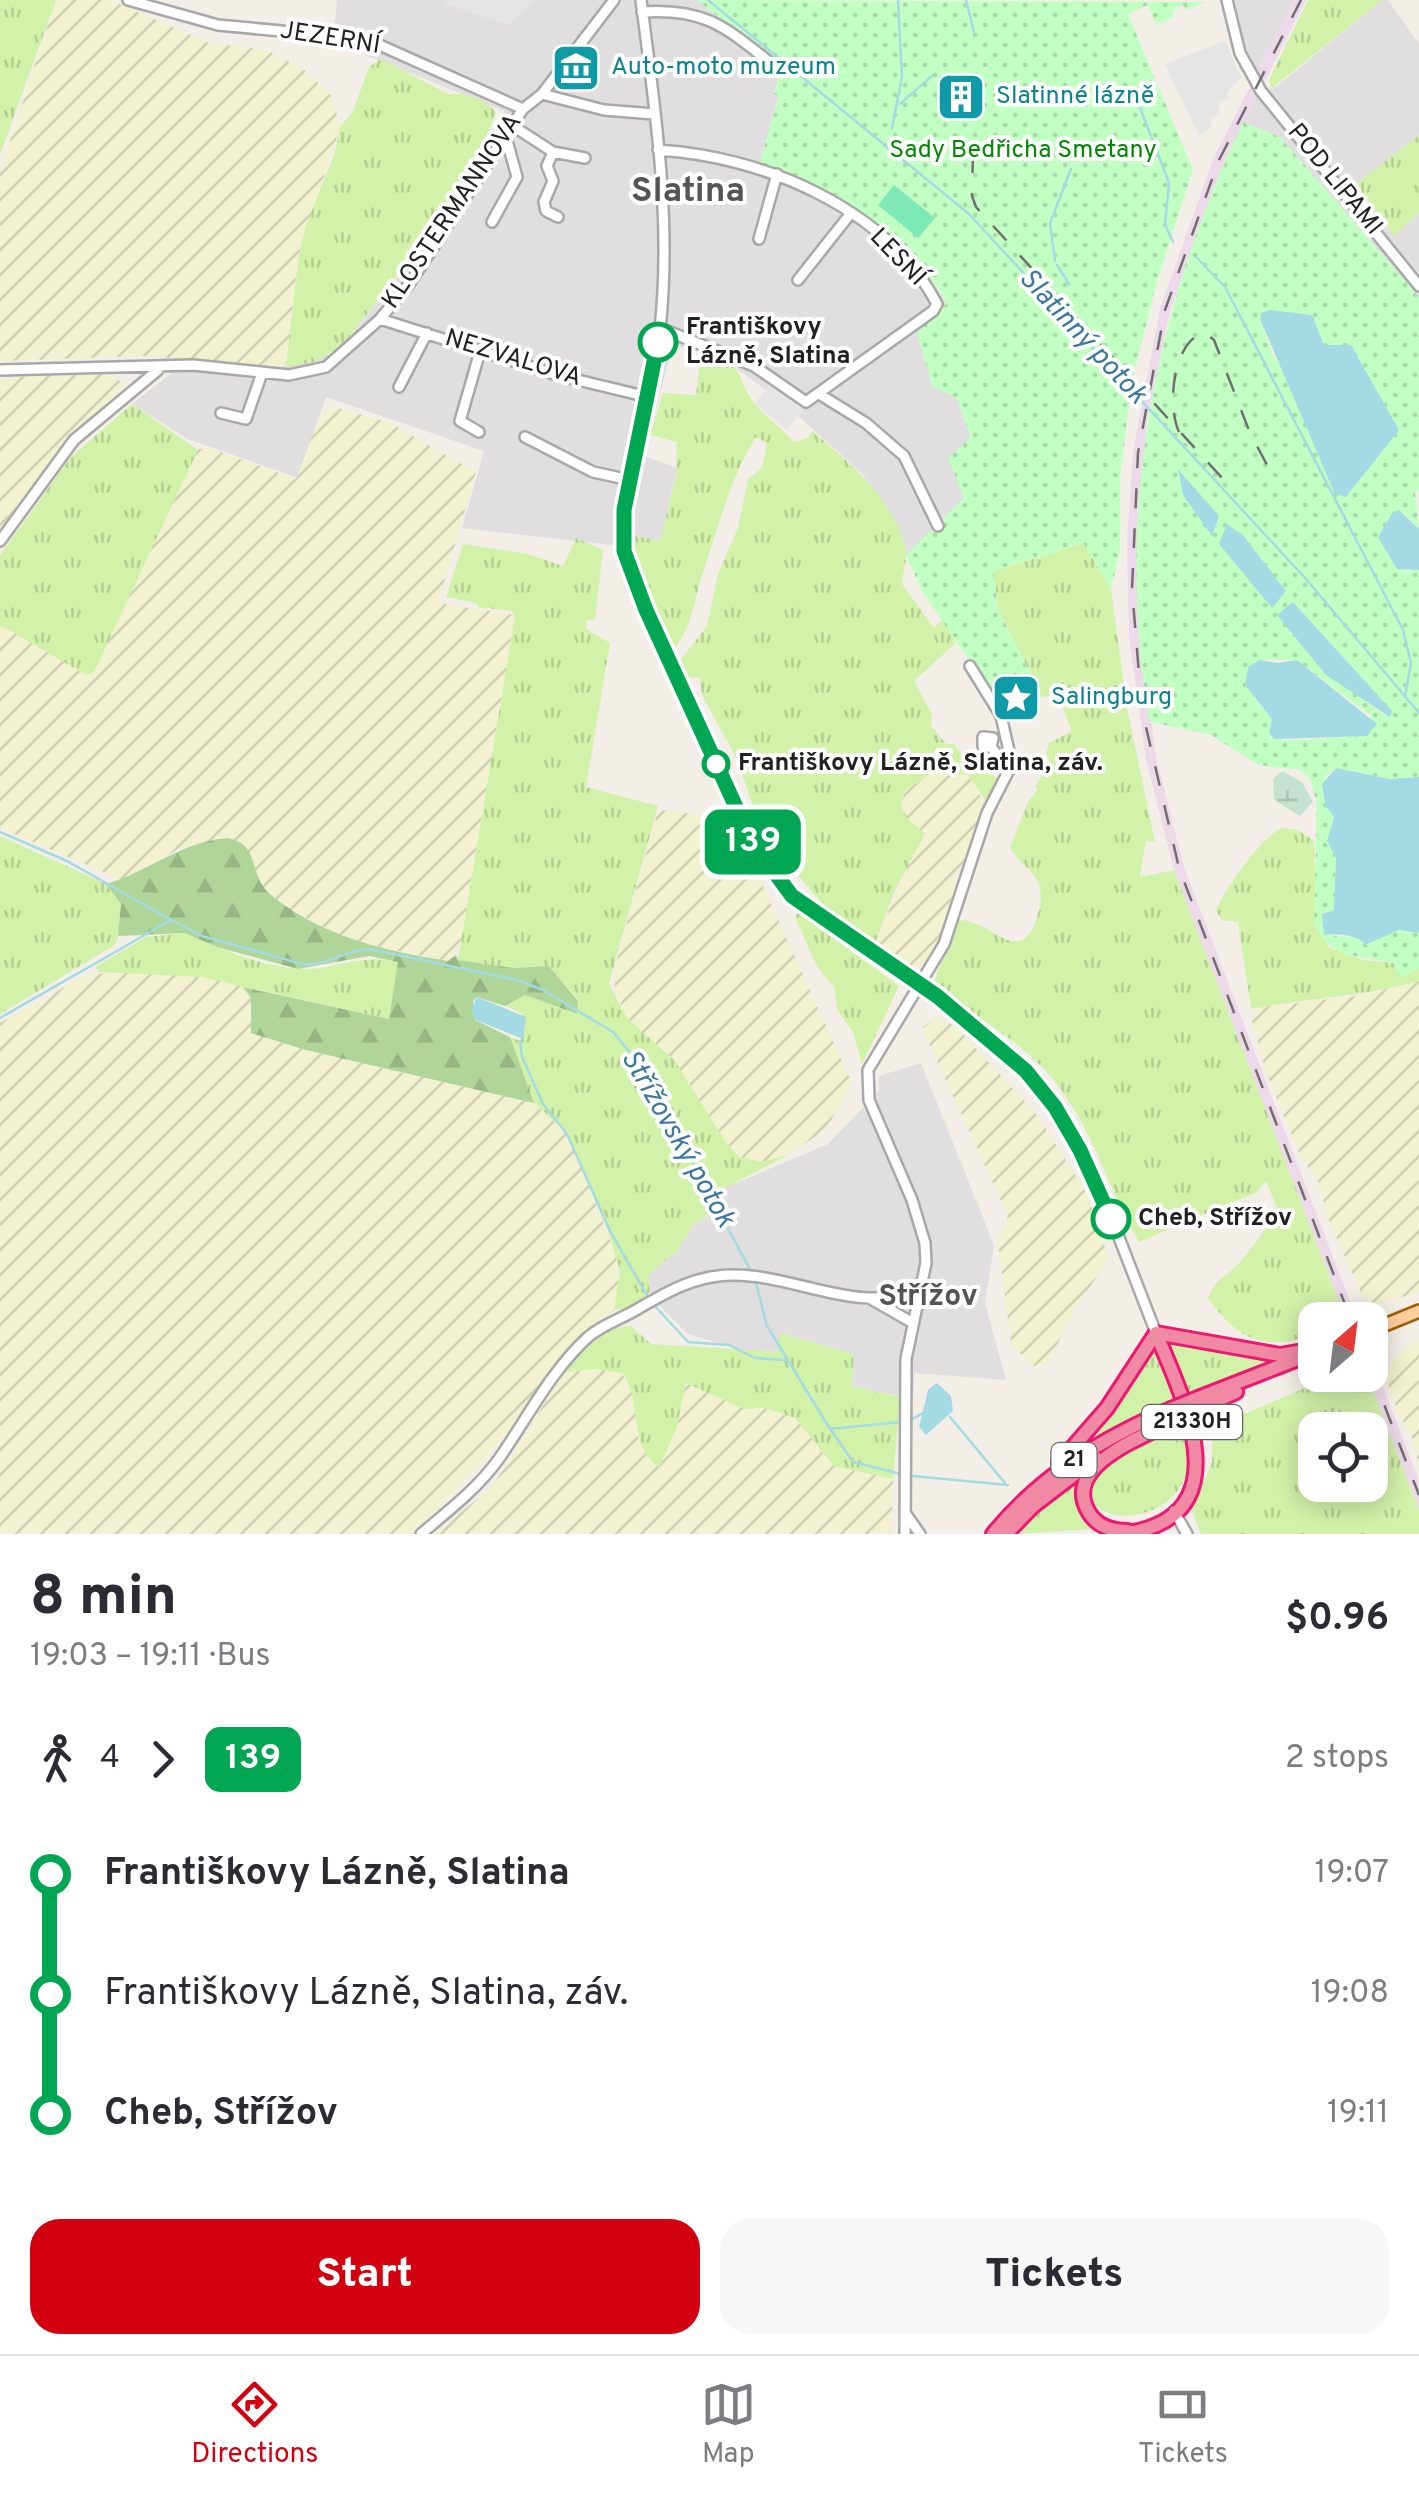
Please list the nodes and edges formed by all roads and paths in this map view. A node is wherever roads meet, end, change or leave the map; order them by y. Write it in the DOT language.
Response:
graph roads {
  1 [pos="128,0"];
  2 [pos="614,0"];
  3 [pos="641,0"];
  4 [pos="1227,0"];
  5 [pos="642,12"];
  6 [pos="766,60"];
  7 [pos="542,94"];
  8 [pos="523,110"];
  9 [pos="654,114"];
  10 [pos="512,126"];
  11 [pos="506,136"];
  12 [pos="658,150"];
  13 [pos="553,152"];
  14 [pos="585,158"];
  15 [pos="777,174"];
  16 [pos="851,214"];
  17 [pos="558,217"];
  18 [pos="492,222"];
  19 [pos="759,239"];
  20 [pos="798,280"];
  21 [pos="1419,286"];
  22 [pos="380,319"];
  23 [pos="660,328"];
  24 [pos="426,332"];
  25 [pos="480,348"];
  26 [pos="161,368"];
  27 [pos="0,370"];
  28 [pos="262,373"];
  29 [pos="399,387"];
  30 [pos="819,394"];
  31 [pos="648,397"];
  32 [pos="221,413"];
  33 [pos="479,432"];
  34 [pos="526,437"];
  35 [pos="630,480"];
  36 [pos="938,526"];
  37 [pos="0,541"];
  38 [pos="970,666"];
  39 [pos="991,747"];
  40 [pos="1010,770"];
  41 [pos="918,984"];
  42 [pos="920,1288"];
  43 [pos="869,1298"];
  44 [pos="1419,1311"];
  45 [pos="913,1323"];
  46 [pos="1388,1324"];
  47 [pos="1156,1333"];
  48 [pos="1298,1353"];
  49 [pos="1298,1359"];
  50 [pos="1174,1416"];
  51 [pos="1027,1497"];
  52 [pos="1174,1511"];
  53 [pos="906,1514"];
  54 [pos="1145,1528"];
  55 [pos="421,1534"];
  56 [pos="905,1534"];
  57 [pos="920,1534"];
  58 [pos="993,1534"];
  59 [pos="1006,1534"];
  60 [pos="1122,1534"];
  61 [pos="1187,1534"];
  1 -- 8 [label="street, JEZERNÍ"];
  2 -- 7 [label="street, KLOSTERMANNOVA"];
  3 -- 5 [label="street"];
  4 -- 21 [label="street, POD LIPAMI"];
  5 -- 6 [label="street"];
  5 -- 9 [label="street"];
  7 -- 8 [label="street, KLOSTERMANNOVA"];
  7 -- 9 [label="street"];
  8 -- 10 [label="street, KLOSTERMANNOVA"];
  9 -- 12 [label="street"];
  10 -- 11 [label="street, KLOSTERMANNOVA"];
  10 -- 13 [label="street"];
  11 -- 18 [label="street"];
  11 -- 22 [label="street, KLOSTERMANNOVA"];
  12 -- 15 [label="street, LESNÍ"];
  12 -- 23 [label="street"];
  13 -- 14 [label="street"];
  13 -- 17 [label="street"];
  15 -- 16 [label="street, LESNÍ"];
  15 -- 19 [label="street"];
  16 -- 20 [label="street"];
  16 -- 30 [label="street, LESNÍ"];
  22 -- 24 [label="street, NEZVALOVA"];
  22 -- 28 [label="street, KLOSTERMANNOVA"];
  23 -- 30 [label="street"];
  23 -- 31 [label="street"];
  24 -- 25 [label="street, NEZVALOVA"];
  24 -- 29 [label="street"];
  25 -- 31 [label="street, NEZVALOVA"];
  25 -- 33 [label="street"];
  26 -- 27 [label="street, KLOSTERMANNOVA"];
  26 -- 28 [label="street, KLOSTERMANNOVA"];
  26 -- 37 [label="street"];
  28 -- 32 [label="street"];
  30 -- 36 [label="street"];
  31 -- 35 [label="street"];
  34 -- 35 [label="street"];
  35 -- 41 [label="street"];
  38 -- 40 [label="street"];
  39 -- 40 [label="street"];
  40 -- 41 [label="street"];
  41 -- 42 [label="street"];
  41 -- 47 [label="street, 21330H"];
  42 -- 43 [label="street"];
  42 -- 45 [label="street"];
  43 -- 45 [label="street"];
  43 -- 55 [label="street"];
  44 -- 46 [label="main road"];
  45 -- 53 [label="street"];
  47 -- 48 [label="highway, 21"];
  47 -- 51 [label="highway"];
  47 -- 52 [label="highway, 21330H"];
  49 -- 50 [label="highway, 21, bridge"];
  50 -- 51 [label="highway, 21"];
  50 -- 54 [label="highway, 21"];
  50 -- 59 [label="highway, 21"];
  51 -- 58 [label="highway, 21"];
  52 -- 54 [label="highway"];
  52 -- 61 [label="street"];
  53 -- 56 [label="street"];
  53 -- 57 [label="street"];
  54 -- 60 [label="highway"];
}
